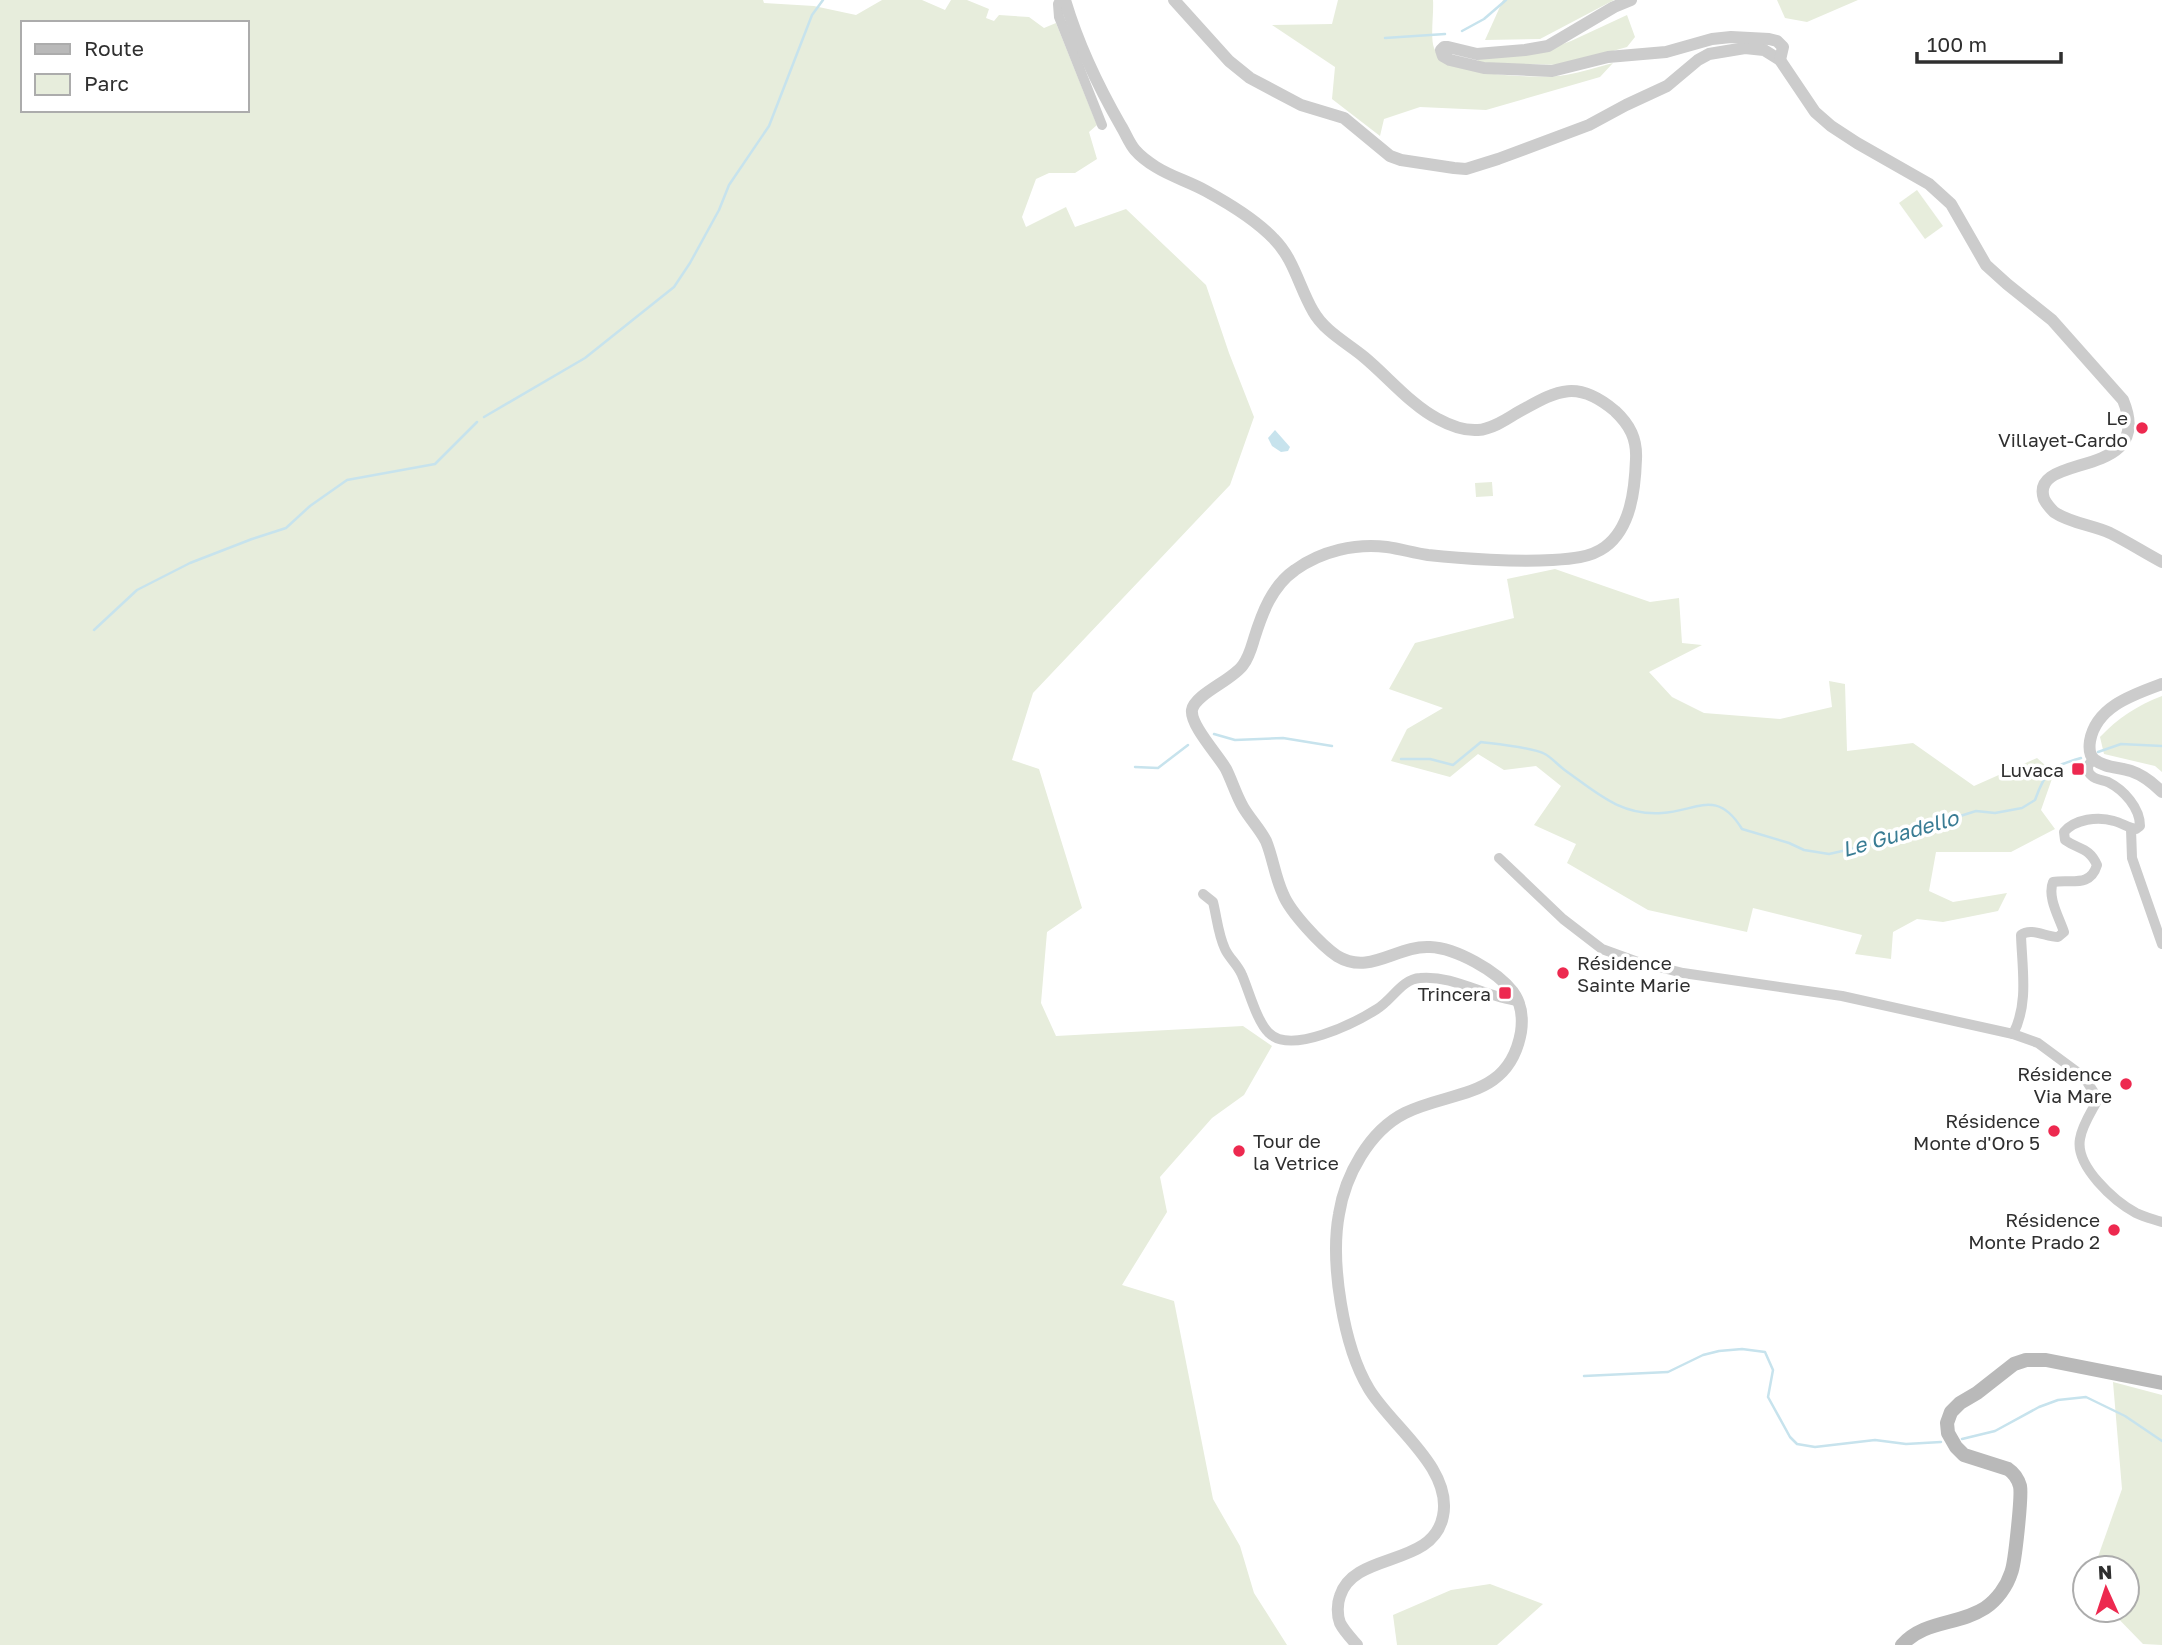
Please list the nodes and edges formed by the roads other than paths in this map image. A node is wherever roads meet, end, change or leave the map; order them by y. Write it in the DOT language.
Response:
graph roads {
  1 [pos="1063,0"];
  2 [pos="1174,0"];
  3 [pos="1631,0"];
  4 [pos="1780,60"];
  5 [pos="1102,125"];
  6 [pos="2162,562"];
  7 [pos="2162,684"];
  8 [pos="2093,759"];
  9 [pos="2162,792"];
  10 [pos="2131,829"];
  11 [pos="1499,858"];
  12 [pos="1203,894"];
  13 [pos="2162,944"];
  14 [pos="1518,1001"];
  15 [pos="2013,1034"];
  16 [pos="2162,1222"];
  17 [pos="2162,1382"];
  18 [pos="1357,1645"];
  19 [pos="1902,1645"];
  1 -- 5 [label="street"];
  1 -- 14 [label="street"];
  2 -- 4 [label="street"];
  3 -- 4 [label="street"];
  4 -- 6 [label="street"];
  7 -- 8 [label="street"];
  8 -- 9 [label="street"];
  8 -- 10 [label="street"];
  10 -- 13 [label="street"];
  10 -- 15 [label="street"];
  11 -- 15 [label="street"];
  12 -- 14 [label="street"];
  14 -- 18 [label="street"];
  15 -- 16 [label="street"];
  17 -- 19 [label="main road"];
}
